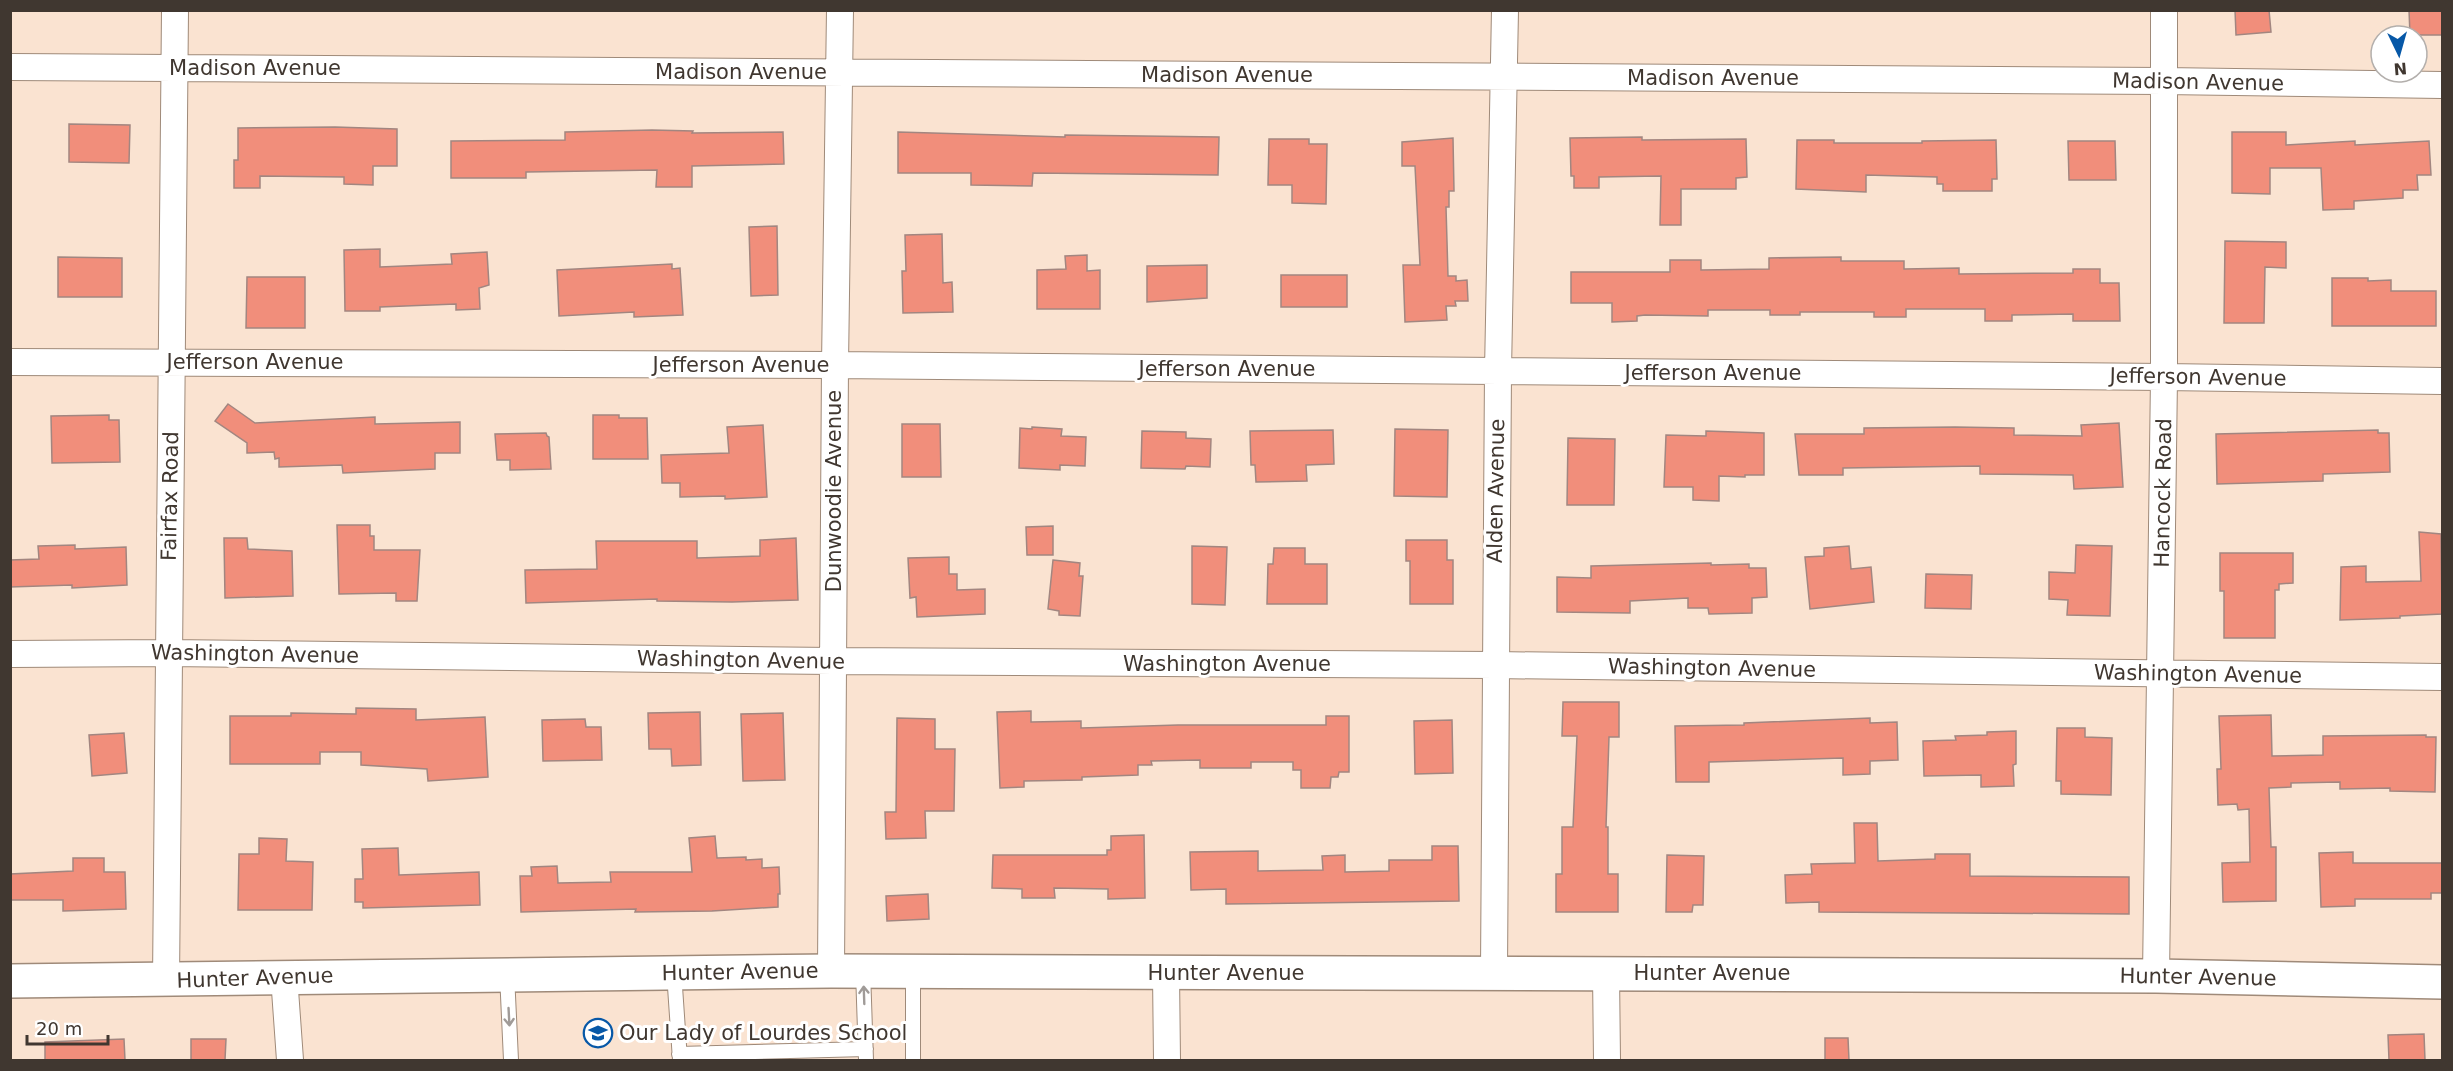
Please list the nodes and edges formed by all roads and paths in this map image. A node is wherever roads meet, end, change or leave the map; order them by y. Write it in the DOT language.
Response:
graph roads {
  1 [pos="175,10"];
  2 [pos="840,10"];
  3 [pos="1505,10"];
  4 [pos="2164,10"];
  5 [pos="10,67"];
  6 [pos="175,68"];
  7 [pos="839,73"];
  8 [pos="1504,77"];
  9 [pos="2164,81"];
  10 [pos="2442,85"];
  11 [pos="10,362"];
  12 [pos="171,362"];
  13 [pos="835,365"];
  14 [pos="1498,371"];
  15 [pos="2164,376"];
  16 [pos="2442,381"];
  17 [pos="168,653"];
  18 [pos="10,654"];
  19 [pos="832,662"];
  20 [pos="1495,665"];
  21 [pos="2160,673"];
  22 [pos="2442,678"];
  23 [pos="831,971"];
  24 [pos="863,971"];
  25 [pos="674,972"];
  26 [pos="913,972"];
  27 [pos="1494,972"];
  28 [pos="1606,973"];
  29 [pos="507,974"];
  30 [pos="1166,974"];
  31 [pos="284,976"];
  32 [pos="2156,976"];
  33 [pos="10,981"];
  34 [pos="166,981"];
  35 [pos="2442,982"];
  36 [pos="866,1054"];
  37 [pos="680,1057"];
  38 [pos="290,1060"];
  39 [pos="511,1060"];
  40 [pos="913,1060"];
  41 [pos="1167,1060"];
  42 [pos="1606,1060"];
  1 -- 6 [label="street, Fairfax Road"];
  2 -- 7 [label="street, Dunwoodie Avenue"];
  3 -- 8 [label="street, Alden Avenue"];
  4 -- 9 [label="street, Hancock Road"];
  5 -- 6 [label="street, Madison Avenue"];
  6 -- 7 [label="street, Madison Avenue"];
  6 -- 12 [label="street, Fairfax Road"];
  7 -- 8 [label="street, Madison Avenue"];
  7 -- 13 [label="street, Dunwoodie Avenue"];
  8 -- 9 [label="street, Madison Avenue"];
  8 -- 14 [label="street, Alden Avenue"];
  9 -- 10 [label="street, Madison Avenue"];
  9 -- 15 [label="street, Hancock Road"];
  11 -- 12 [label="street, Jefferson Avenue"];
  12 -- 13 [label="street, Jefferson Avenue"];
  12 -- 17 [label="street, Fairfax Road"];
  13 -- 14 [label="street, Jefferson Avenue"];
  13 -- 19 [label="street, Dunwoodie Avenue"];
  14 -- 15 [label="street, Jefferson Avenue"];
  14 -- 20 [label="street, Alden Avenue"];
  15 -- 16 [label="street, Jefferson Avenue"];
  15 -- 21 [label="street, Hancock Road"];
  17 -- 18 [label="street, Washington Avenue"];
  17 -- 19 [label="street, Washington Avenue"];
  17 -- 34 [label="street, Fairfax Road"];
  19 -- 20 [label="street, Washington Avenue"];
  19 -- 23 [label="street, Dunwoodie Avenue"];
  20 -- 21 [label="street, Washington Avenue"];
  20 -- 27 [label="street, Alden Avenue"];
  21 -- 22 [label="street, Washington Avenue"];
  21 -- 32 [label="street, Hancock Road"];
  23 -- 24 [label="street, Hunter Avenue"];
  23 -- 25 [label="street, Hunter Avenue"];
  24 -- 26 [label="street, Hunter Avenue"];
  36 -- 24 [label="lane, one-way"];
  25 -- 29 [label="street, Hunter Avenue"];
  25 -- 37 [label="lane"];
  26 -- 30 [label="street, Hunter Avenue"];
  26 -- 40 [label="lane"];
  27 -- 28 [label="street, Hunter Avenue"];
  27 -- 30 [label="street, Hunter Avenue"];
  28 -- 32 [label="street, Hunter Avenue"];
  28 -- 42 [label="street"];
  29 -- 31 [label="street, Hunter Avenue"];
  29 -- 39 [label="lane, one-way"];
  30 -- 41 [label="street"];
  31 -- 34 [label="street, Hunter Avenue"];
  31 -- 38 [label="street"];
  32 -- 35 [label="street, Hunter Avenue"];
  33 -- 34 [label="street, Hunter Avenue"];
  36 -- 37 [label="lane"];
}
